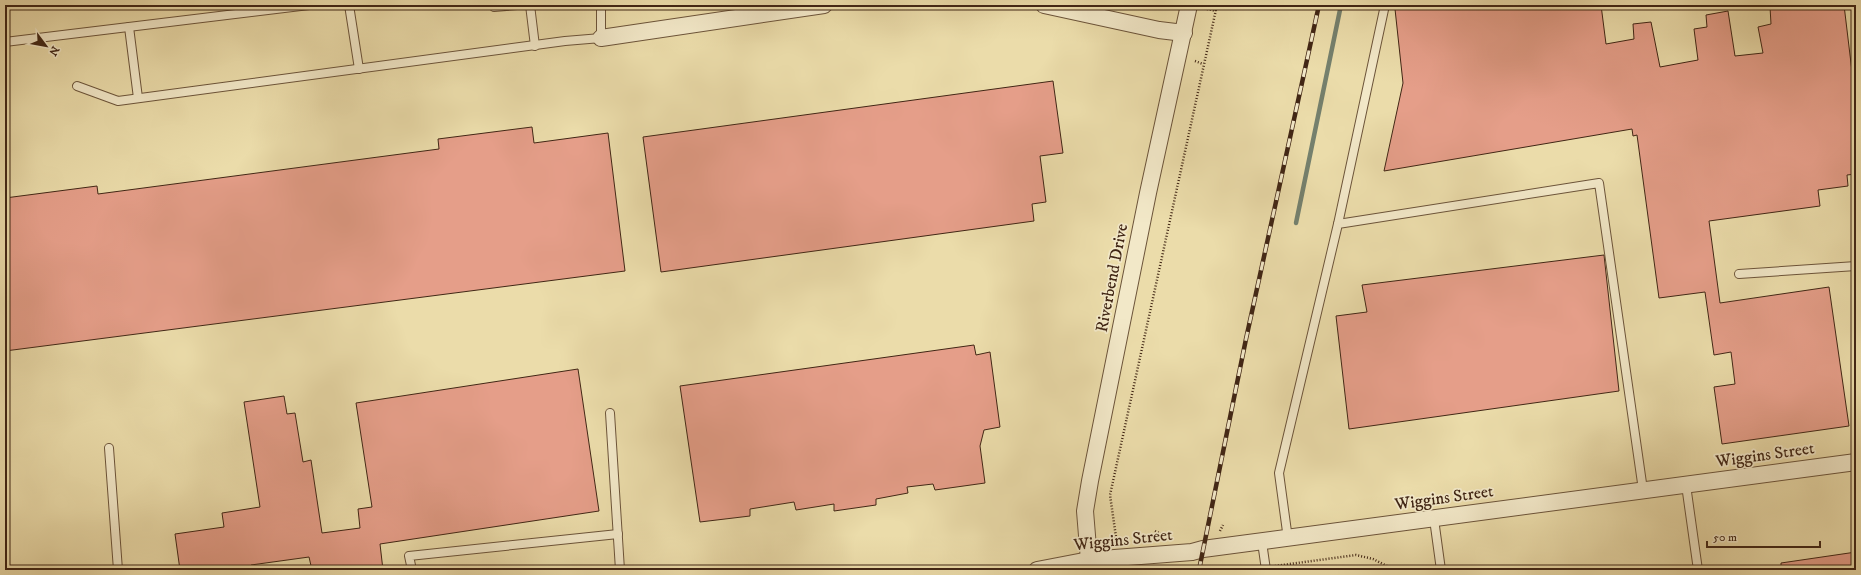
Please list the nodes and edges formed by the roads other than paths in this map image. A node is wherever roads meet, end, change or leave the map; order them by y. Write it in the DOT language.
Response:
graph roads {
  1 [pos="309,5"];
  2 [pos="349,5"];
  3 [pos="517,5"];
  4 [pos="530,5"];
  5 [pos="601,5"];
  6 [pos="824,5"];
  7 [pos="1044,5"];
  8 [pos="1189,5"];
  9 [pos="1385,5"];
  10 [pos="494,7"];
  11 [pos="129,27"];
  12 [pos="1184,33"];
  13 [pos="601,38"];
  14 [pos="5,42"];
  15 [pos="535,46"];
  16 [pos="359,69"];
  17 [pos="77,86"];
  18 [pos="138,98"];
  19 [pos="1338,224"];
  20 [pos="1856,266"];
  21 [pos="1739,274"];
  22 [pos="610,413"];
  23 [pos="109,448"];
  24 [pos="1856,462"];
  25 [pos="1686,485"];
  26 [pos="1643,490"];
  27 [pos="1434,519"];
  28 [pos="618,534"];
  29 [pos="1288,539"];
  30 [pos="1262,542"];
  31 [pos="1088,560"];
  32 [pos="1266,569"];
  33 [pos="118,570"];
  34 [pos="412,570"];
  35 [pos="620,570"];
  36 [pos="1037,570"];
  37 [pos="1441,570"];
  38 [pos="1698,570"];
  1 -- 11 [label="lane"];
  2 -- 16 [label="lane"];
  3 -- 10 [label="lane"];
  4 -- 15 [label="lane"];
  5 -- 13 [label="lane"];
  6 -- 13 [label="street"];
  7 -- 12 [label="street"];
  8 -- 12 [label="street, Riverbend Drive"];
  9 -- 19 [label="lane"];
  11 -- 14 [label="lane"];
  11 -- 18 [label="lane"];
  12 -- 31 [label="street, Riverbend Drive"];
  13 -- 15 [label="lane"];
  15 -- 16 [label="lane"];
  16 -- 18 [label="lane"];
  17 -- 18 [label="lane"];
  19 -- 26 [label="lane"];
  19 -- 29 [label="lane"];
  20 -- 21 [label="lane"];
  22 -- 28 [label="lane"];
  23 -- 33 [label="lane"];
  24 -- 25 [label="street, Wiggins Street"];
  25 -- 26 [label="street, Wiggins Street"];
  25 -- 38 [label="lane"];
  26 -- 27 [label="street, Wiggins Street"];
  27 -- 29 [label="street, Wiggins Street"];
  27 -- 37 [label="lane"];
  28 -- 34 [label="lane"];
  28 -- 35 [label="lane"];
  29 -- 30 [label="street, Wiggins Street"];
  30 -- 31 [label="street, Wiggins Street"];
  30 -- 32 [label="lane"];
  31 -- 36 [label="street, Wiggins Street"];
}
